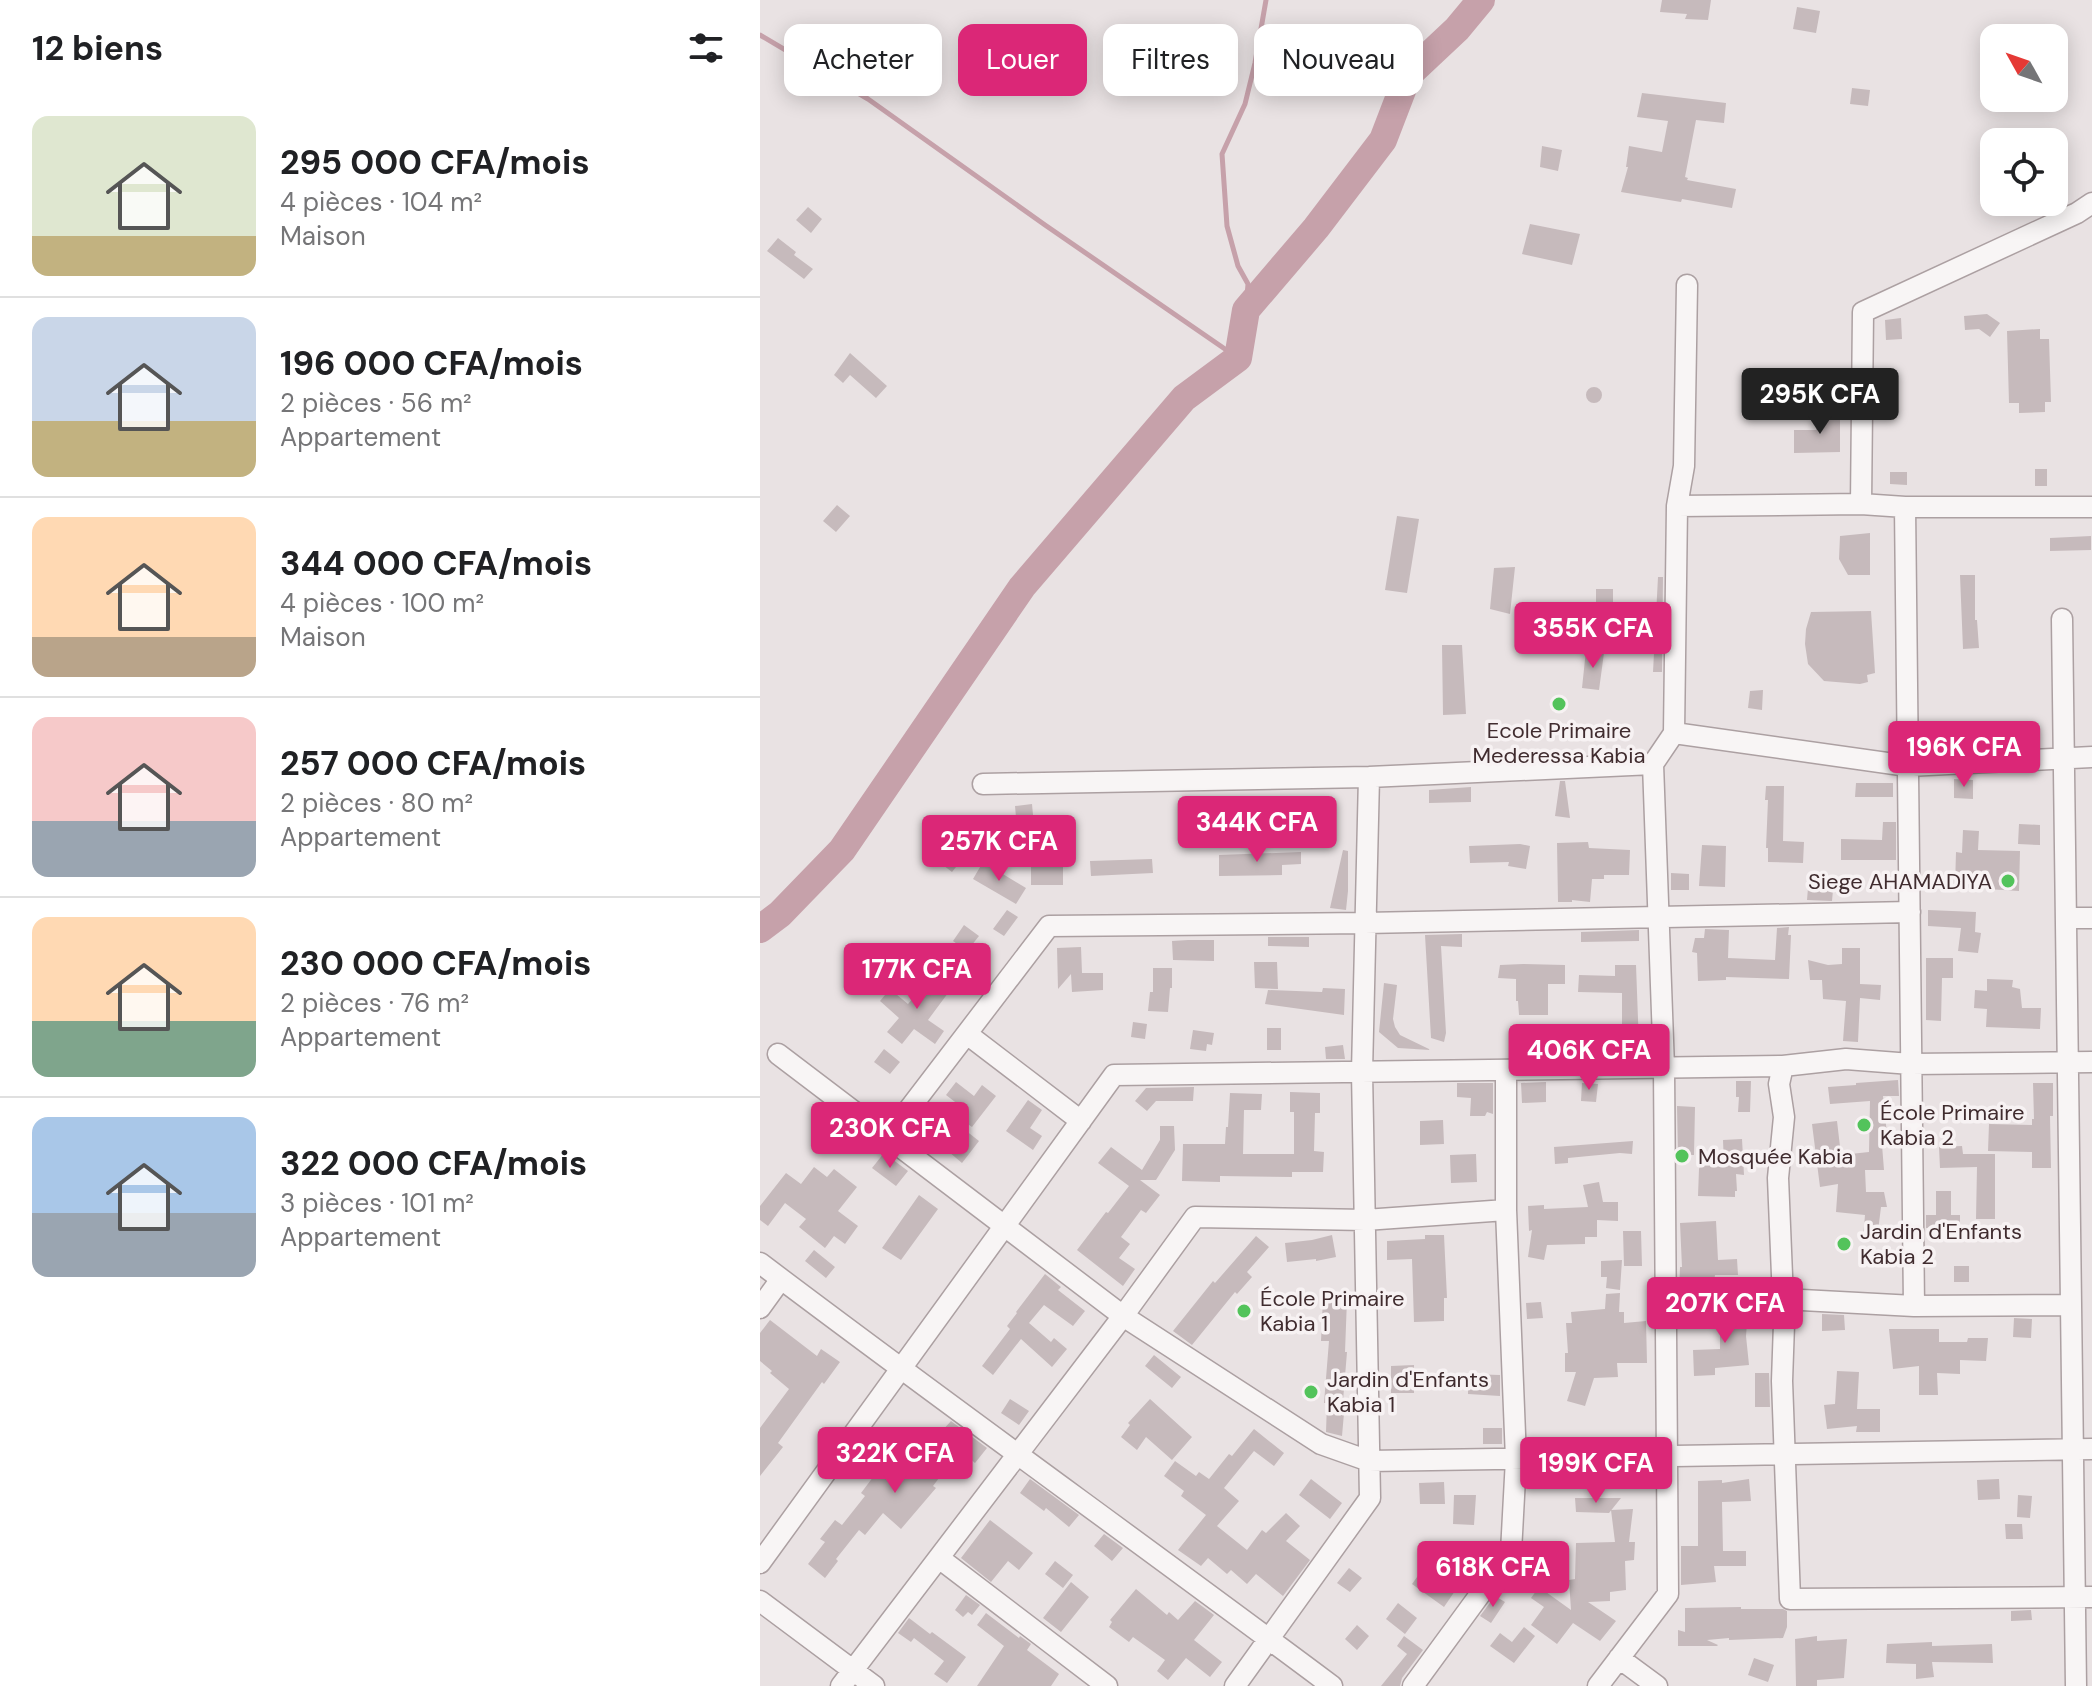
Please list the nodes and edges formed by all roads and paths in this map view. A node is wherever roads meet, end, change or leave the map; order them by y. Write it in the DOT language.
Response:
graph roads {
  1 [pos="2092,203"];
  2 [pos="1687,285"];
  3 [pos="1861,504"];
  4 [pos="1677,506"];
  5 [pos="1905,507"];
  6 [pos="2092,507"];
  7 [pos="2062,619"];
  8 [pos="1674,733"];
  9 [pos="2092,757"];
  10 [pos="2064,759"];
  11 [pos="1653,764"];
  12 [pos="1908,766"];
  13 [pos="1369,777"];
  14 [pos="983,784"];
  15 [pos="1910,912"];
  16 [pos="1658,918"];
  17 [pos="2066,918"];
  18 [pos="2092,918"];
  19 [pos="1365,923"];
  20 [pos="967,1034"];
  21 [pos="778,1054"];
  22 [pos="2068,1062"];
  23 [pos="2092,1062"];
  24 [pos="1911,1064"];
  25 [pos="1783,1066"];
  26 [pos="1664,1068"];
  27 [pos="1506,1070"];
  28 [pos="1362,1072"];
  29 [pos="1081,1121"];
  30 [pos="887,1138"];
  31 [pos="1506,1210"];
  32 [pos="1365,1220"];
  33 [pos="1004,1227"];
  34 [pos="760,1263"];
  35 [pos="781,1279"];
  36 [pos="1783,1299"];
  37 [pos="2071,1305"];
  38 [pos="1914,1306"];
  39 [pos="760,1308"];
  40 [pos="1123,1316"];
  41 [pos="900,1369"];
  42 [pos="2082,1449"];
  43 [pos="1018,1454"];
  44 [pos="1786,1454"];
  45 [pos="1666,1457"];
  46 [pos="1516,1459"];
  47 [pos="1369,1461"];
  48 [pos="939,1558"];
  49 [pos="760,1563"];
  50 [pos="2083,1597"];
  51 [pos="760,1601"];
  52 [pos="1270,1640"];
  53 [pos="1619,1658"];
  54 [pos="847,1678"];
  55 [pos="1100,1684"];
  56 [pos="874,1686"];
  57 [pos="1235,1686"];
  58 [pos="1332,1686"];
  59 [pos="1413,1686"];
  60 [pos="1598,1686"];
  61 [pos="1656,1686"];
  62 [pos="2076,1686"];
  1 -- 3 [label="street"];
  2 -- 4 [label="street"];
  3 -- 4 [label="street"];
  3 -- 5 [label="street"];
  4 -- 8 [label="street"];
  5 -- 6 [label="street"];
  5 -- 12 [label="street"];
  7 -- 10 [label="street"];
  8 -- 11 [label="street"];
  8 -- 12 [label="street"];
  9 -- 10 [label="street"];
  10 -- 12 [label="street"];
  10 -- 17 [label="street"];
  11 -- 13 [label="street"];
  11 -- 16 [label="street"];
  12 -- 15 [label="street"];
  13 -- 14 [label="street"];
  13 -- 19 [label="street"];
  15 -- 16 [label="street"];
  15 -- 24 [label="street"];
  16 -- 19 [label="street"];
  16 -- 26 [label="street"];
  17 -- 18 [label="street"];
  17 -- 22 [label="street"];
  19 -- 20 [label="street"];
  19 -- 28 [label="street"];
  20 -- 29 [label="street"];
  20 -- 30 [label="street"];
  21 -- 30 [label="street"];
  22 -- 23 [label="street"];
  22 -- 24 [label="street"];
  22 -- 37 [label="street"];
  24 -- 25 [label="street"];
  24 -- 38 [label="street"];
  25 -- 26 [label="street"];
  25 -- 36 [label="street"];
  26 -- 27 [label="street"];
  26 -- 45 [label="street"];
  27 -- 28 [label="street"];
  27 -- 31 [label="street"];
  28 -- 29 [label="street"];
  28 -- 32 [label="street"];
  29 -- 33 [label="street"];
  30 -- 33 [label="street"];
  31 -- 32 [label="street"];
  31 -- 46 [label="street"];
  32 -- 40 [label="street"];
  32 -- 47 [label="street"];
  33 -- 40 [label="street"];
  33 -- 41 [label="street"];
  34 -- 35 [label="street"];
  35 -- 39 [label="street"];
  35 -- 41 [label="street"];
  36 -- 38 [label="street"];
  36 -- 44 [label="street"];
  37 -- 38 [label="street"];
  37 -- 42 [label="street"];
  40 -- 43 [label="street"];
  40 -- 47 [label="street"];
  41 -- 43 [label="street"];
  41 -- 49 [label="street"];
  42 -- 44 [label="street"];
  42 -- 50 [label="street"];
  43 -- 48 [label="street"];
  43 -- 52 [label="street"];
  44 -- 45 [label="street"];
  44 -- 50 [label="street"];
  45 -- 46 [label="street"];
  45 -- 53 [label="street"];
  46 -- 47 [label="street"];
  46 -- 59 [label="street"];
  47 -- 52 [label="street"];
  48 -- 54 [label="street"];
  48 -- 55 [label="street"];
  50 -- 62 [label="street"];
  51 -- 54 [label="street"];
  52 -- 57 [label="street"];
  52 -- 58 [label="street"];
  53 -- 60 [label="street"];
  53 -- 61 [label="street"];
  54 -- 56 [label="street"];
}
